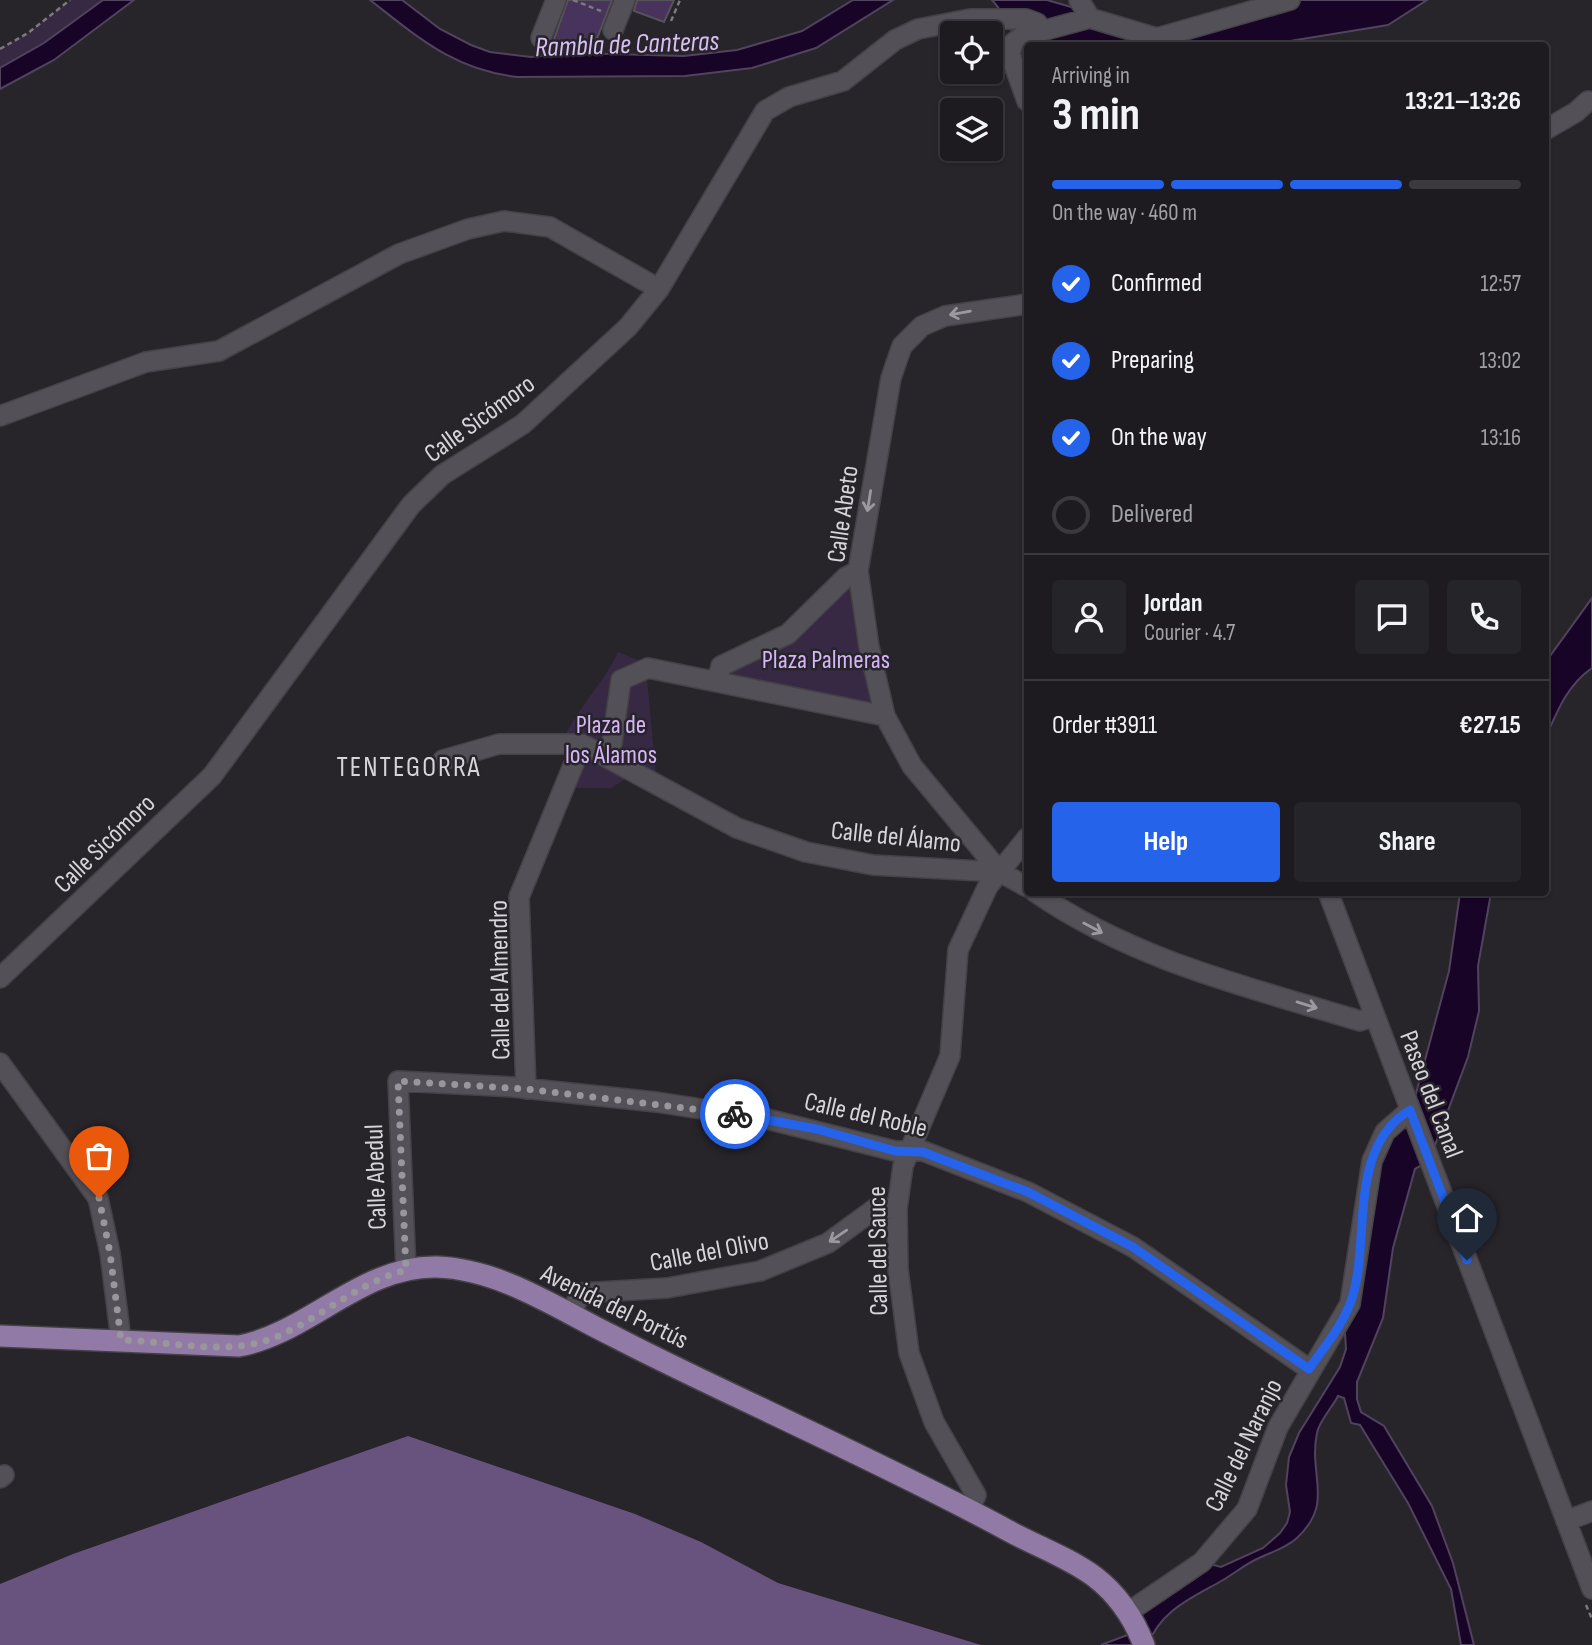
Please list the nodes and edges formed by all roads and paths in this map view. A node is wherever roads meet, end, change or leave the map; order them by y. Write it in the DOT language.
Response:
graph roads {
  1 [pos="70,0"];
  2 [pos="556,0"];
  3 [pos="573,0"];
  4 [pos="625,0"];
  5 [pos="680,0"];
  6 [pos="1079,0"];
  7 [pos="1290,0"];
  8 [pos="1090,18"];
  9 [pos="671,21"];
  10 [pos="612,23"];
  11 [pos="1040,29"];
  12 [pos="541,38"];
  13 [pos="0,49"];
  14 [pos="1024,94"];
  15 [pos="1588,101"];
  16 [pos="1549,128"];
  17 [pos="659,289"];
  18 [pos="1024,304"];
  19 [pos="0,416"];
  20 [pos="858,571"];
  21 [pos="718,682"];
  22 [pos="886,716"];
  23 [pos="582,744"];
  24 [pos="610,757"];
  25 [pos="443,760"];
  26 [pos="1024,842"];
  27 [pos="1000,872"];
  28 [pos="1024,885"];
  29 [pos="1041,896"];
  30 [pos="1329,896"];
  31 [pos="0,978"];
  32 [pos="1374,1016"];
  33 [pos="0,1063"];
  34 [pos="398,1081"];
  35 [pos="526,1089"];
  36 [pos="1410,1110"];
  37 [pos="909,1150"];
  38 [pos="897,1209"];
  39 [pos="406,1270"];
  40 [pos="570,1315"];
  41 [pos="0,1336"];
  42 [pos="121,1340"];
  43 [pos="1309,1369"];
  44 [pos="969,1509"];
  45 [pos="1592,1511"];
  46 [pos="1566,1521"];
  47 [pos="1592,1589"];
  48 [pos="1127,1613"];
  49 [pos="1144,1645"];
  1 -- 13 [label="path"];
  2 -- 12 [label="street"];
  3 -- 10 [label="path"];
  4 -- 10 [label="street"];
  5 -- 9 [label="path"];
  6 -- 8 [label="street"];
  7 -- 8 [label="street"];
  8 -- 11 [label="street"];
  11 -- 14 [label="street"];
  11 -- 17 [label="street, Calle Sicómoro"];
  15 -- 16 [label="street"];
  17 -- 19 [label="street"];
  17 -- 31 [label="street, Calle Sicómoro"];
  18 -- 20 [label="street, Calle Abeto, one-way"];
  20 -- 21 [label="street"];
  20 -- 22 [label="street, Calle Abeto"];
  21 -- 22 [label="street"];
  21 -- 24 [label="street"];
  22 -- 27 [label="street, Calle Abeto"];
  23 -- 24 [label="street"];
  23 -- 25 [label="street"];
  23 -- 35 [label="street, Calle del Almendro"];
  24 -- 27 [label="street, Calle del Álamo"];
  26 -- 27 [label="street, Calle del Sauce"];
  27 -- 28 [label="street, Calle del Álamo"];
  27 -- 37 [label="street, Calle del Sauce"];
  29 -- 32 [label="street, one-way"];
  30 -- 32 [label="street, Paseo del Canal"];
  32 -- 36 [label="street, Paseo del Canal"];
  33 -- 42 [label="street"];
  34 -- 35 [label="street, Calle del Roble"];
  34 -- 39 [label="street, Calle Abedul"];
  35 -- 37 [label="street, Calle del Roble"];
  36 -- 43 [label="street, Calle del Naranjo"];
  36 -- 46 [label="street, Paseo del Canal"];
  37 -- 38 [label="street, Calle del Sauce"];
  37 -- 43 [label="street, Calle del Roble"];
  38 -- 40 [label="street, Calle del Olivo, one-way"];
  38 -- 44 [label="street, Calle del Sauce"];
  39 -- 40 [label="main road, Avenida del Portús"];
  39 -- 42 [label="main road, Avenida del Portús"];
  40 -- 44 [label="main road, Avenida del Portús"];
  41 -- 42 [label="main road, Avenida del Portús"];
  43 -- 48 [label="street, Calle del Naranjo"];
  44 -- 48 [label="main road, Avenida del Portús"];
  45 -- 46 [label="street"];
  46 -- 47 [label="street, Paseo del Canal"];
  48 -- 49 [label="main road, Avenida del Portús"];
}
